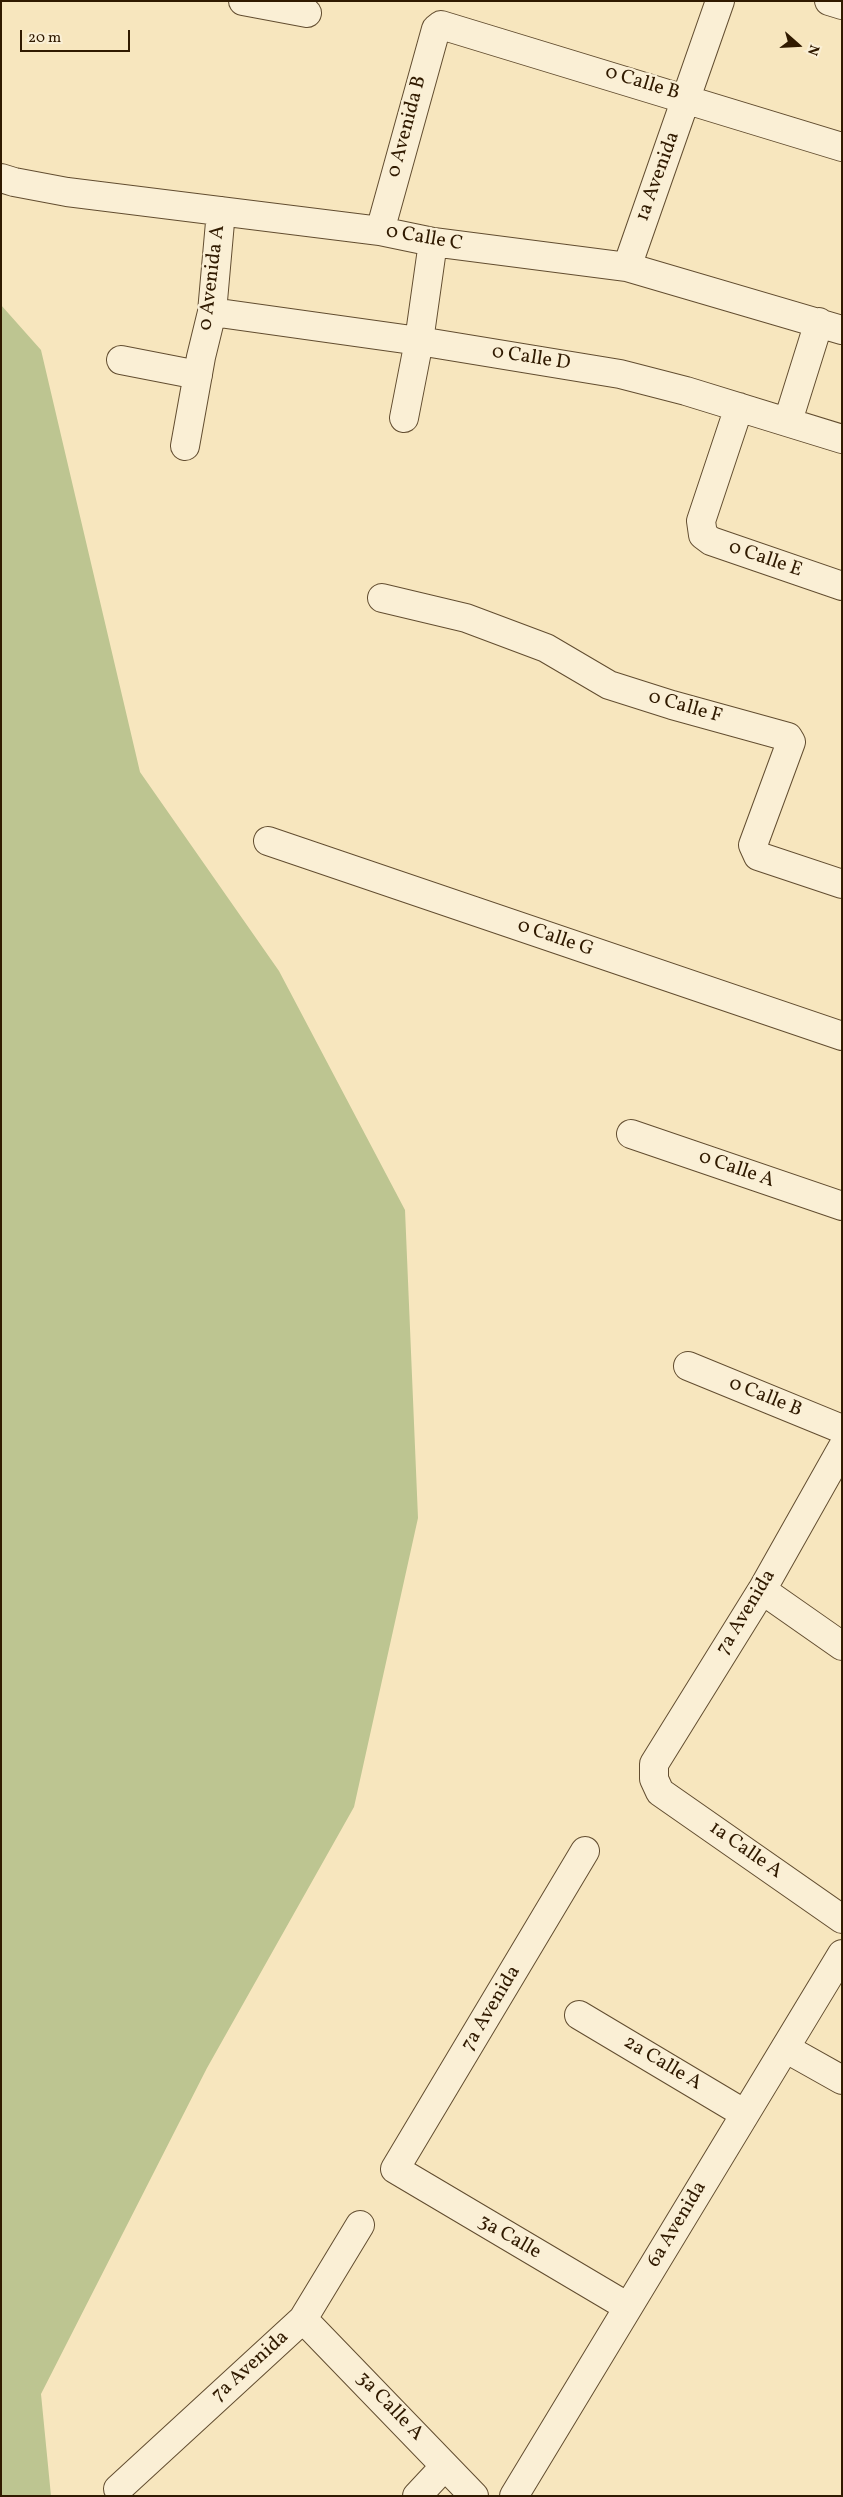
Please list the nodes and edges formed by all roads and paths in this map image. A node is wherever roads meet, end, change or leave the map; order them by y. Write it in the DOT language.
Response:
graph roads {
  1 [pos="243,1"];
  2 [pos="720,1"];
  3 [pos="829,1"];
  4 [pos="842,5"];
  5 [pos="307,13"];
  6 [pos="441,25"];
  7 [pos="688,98"];
  8 [pos="842,147"];
  9 [pos="1,178"];
  10 [pos="221,211"];
  11 [pos="380,231"];
  12 [pos="433,242"];
  13 [pos="627,267"];
  14 [pos="212,312"];
  15 [pos="830,326"];
  16 [pos="419,341"];
  17 [pos="121,360"];
  18 [pos="198,375"];
  19 [pos="739,407"];
  20 [pos="404,418"];
  21 [pos="788,421"];
  22 [pos="842,439"];
  23 [pos="185,446"];
  24 [pos="842,586"];
  25 [pos="382,598"];
  26 [pos="268,841"];
  27 [pos="842,884"];
  28 [pos="842,1036"];
  29 [pos="631,1134"];
  30 [pos="842,1206"];
  31 [pos="688,1366"];
  32 [pos="842,1429"];
  33 [pos="842,1448"];
  34 [pos="762,1590"];
  35 [pos="842,1646"];
  36 [pos="654,1779"];
  37 [pos="585,1851"];
  38 [pos="842,1919"];
  39 [pos="842,1954"];
  40 [pos="579,2014"];
  41 [pos="785,2048"];
  42 [pos="842,2080"];
  43 [pos="745,2114"];
  44 [pos="396,2165"];
  45 [pos="360,2226"];
  46 [pos="628,2307"];
  47 [pos="303,2319"];
  48 [pos="445,2466"];
  49 [pos="118,2489"];
  50 [pos="417,2496"];
  51 [pos="474,2496"];
  52 [pos="514,2496"];
  1 -- 5 [label="street"];
  2 -- 7 [label="street, 1a Avenida"];
  3 -- 4 [label="street"];
  6 -- 7 [label="street, 0 Calle B"];
  6 -- 11 [label="street, 0 Avenida B"];
  7 -- 8 [label="street, 0 Calle B"];
  7 -- 13 [label="street, 1a Avenida"];
  9 -- 10 [label="street, 0 Calle C"];
  10 -- 11 [label="street, 0 Calle C"];
  10 -- 14 [label="street, 0 Avenida A"];
  11 -- 12 [label="street, 0 Calle C"];
  12 -- 13 [label="street, 0 Calle C"];
  12 -- 16 [label="street"];
  13 -- 15 [label="street, 0 Calle C"];
  14 -- 16 [label="street, 0 Calle D"];
  14 -- 18 [label="street, 0 Avenida A"];
  15 -- 21 [label="street"];
  16 -- 19 [label="street, 0 Calle D"];
  16 -- 20 [label="street"];
  17 -- 18 [label="street"];
  18 -- 23 [label="street, 0 Avenida A"];
  19 -- 21 [label="street, 0 Calle D"];
  19 -- 24 [label="street, 0 Calle E"];
  21 -- 22 [label="street, 0 Calle D"];
  25 -- 27 [label="street, 0 Calle F"];
  26 -- 28 [label="street, 0 Calle G"];
  29 -- 30 [label="street, 0 Calle A"];
  31 -- 32 [label="street, 0 Calle B"];
  33 -- 34 [label="street, 7a Avenida"];
  34 -- 35 [label="street"];
  34 -- 36 [label="street, 7a Avenida"];
  36 -- 38 [label="street, 1a Calle A"];
  37 -- 44 [label="street, 7a Avenida"];
  39 -- 41 [label="street, 6a Avenida"];
  40 -- 43 [label="street, 2a Calle A"];
  41 -- 42 [label="street"];
  41 -- 43 [label="street, 6a Avenida"];
  43 -- 46 [label="street, 6a Avenida"];
  44 -- 46 [label="street, 3a Calle"];
  45 -- 47 [label="street, 7a Avenida"];
  46 -- 52 [label="street, 6a Avenida"];
  47 -- 48 [label="street, 3a Calle A"];
  47 -- 49 [label="street, 7a Avenida"];
  48 -- 50 [label="street"];
  48 -- 51 [label="street, 3a Calle A"];
}
